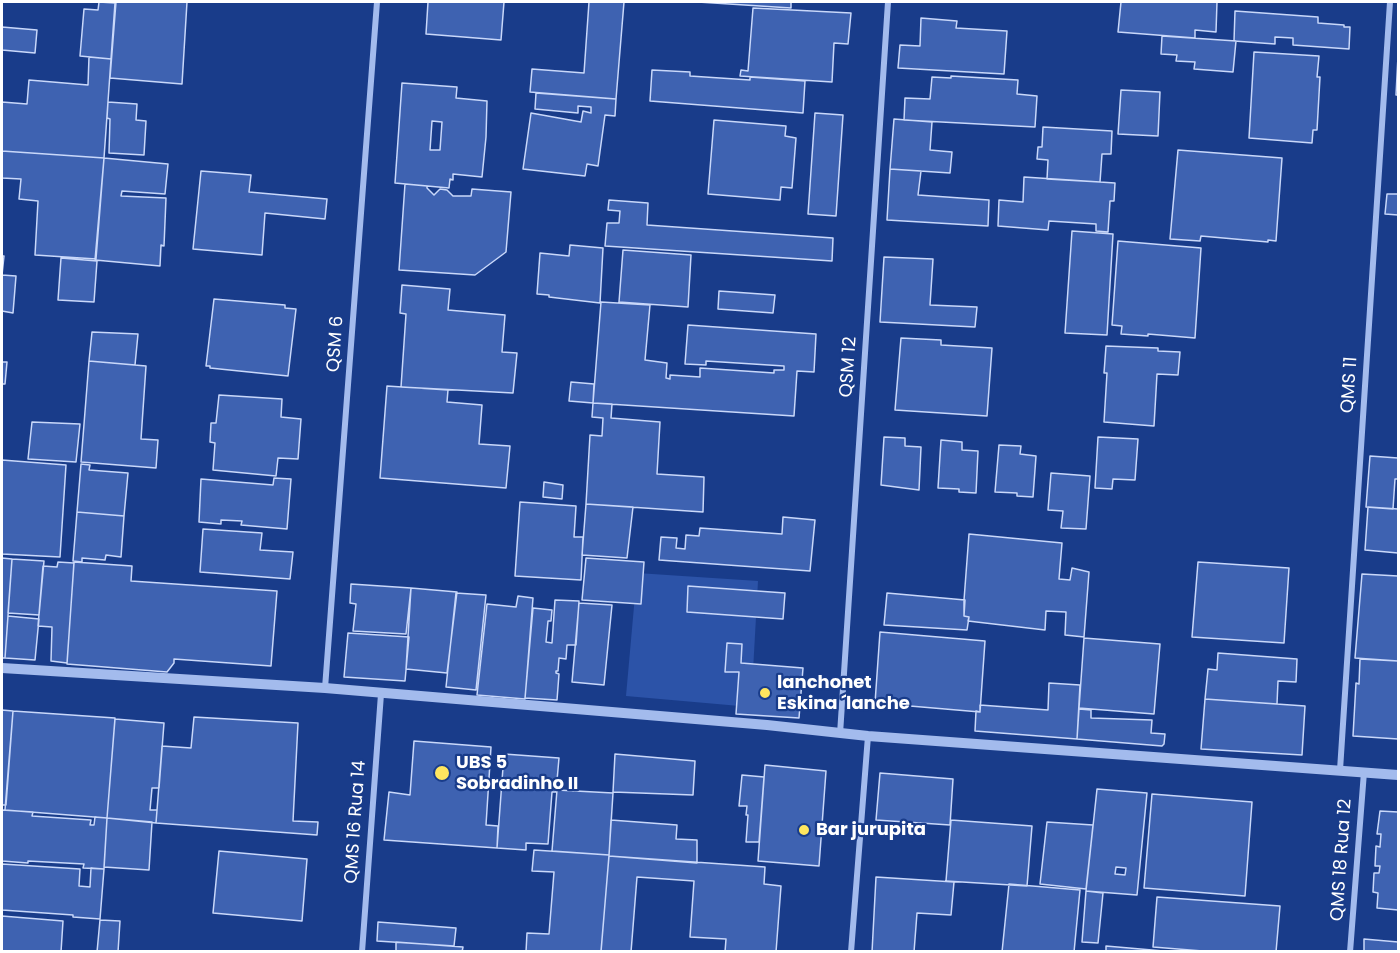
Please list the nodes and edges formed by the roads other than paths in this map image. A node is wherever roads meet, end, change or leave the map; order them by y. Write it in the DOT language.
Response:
graph roads {
  1 [pos="376,2"];
  2 [pos="888,2"];
  3 [pos="1390,2"];
  4 [pos="2,668"];
  5 [pos="325,688"];
  6 [pos="381,694"];
  7 [pos="840,734"];
  8 [pos="868,736"];
  9 [pos="1340,770"];
  10 [pos="1364,772"];
  11 [pos="1398,775"];
  12 [pos="362,951"];
  13 [pos="851,951"];
  14 [pos="1350,951"];
  1 -- 5 [label="street, QSM 6"];
  2 -- 7 [label="street, QSM 12"];
  3 -- 9 [label="street, QMS 11"];
  4 -- 5 [label="street"];
  5 -- 6 [label="street"];
  6 -- 7 [label="street"];
  6 -- 12 [label="street, QMS 16 Rua 14"];
  7 -- 8 [label="street"];
  8 -- 9 [label="street"];
  8 -- 13 [label="street"];
  9 -- 10 [label="street"];
  10 -- 11 [label="street"];
  10 -- 14 [label="street, QMS 18 Rua 12"];
}
